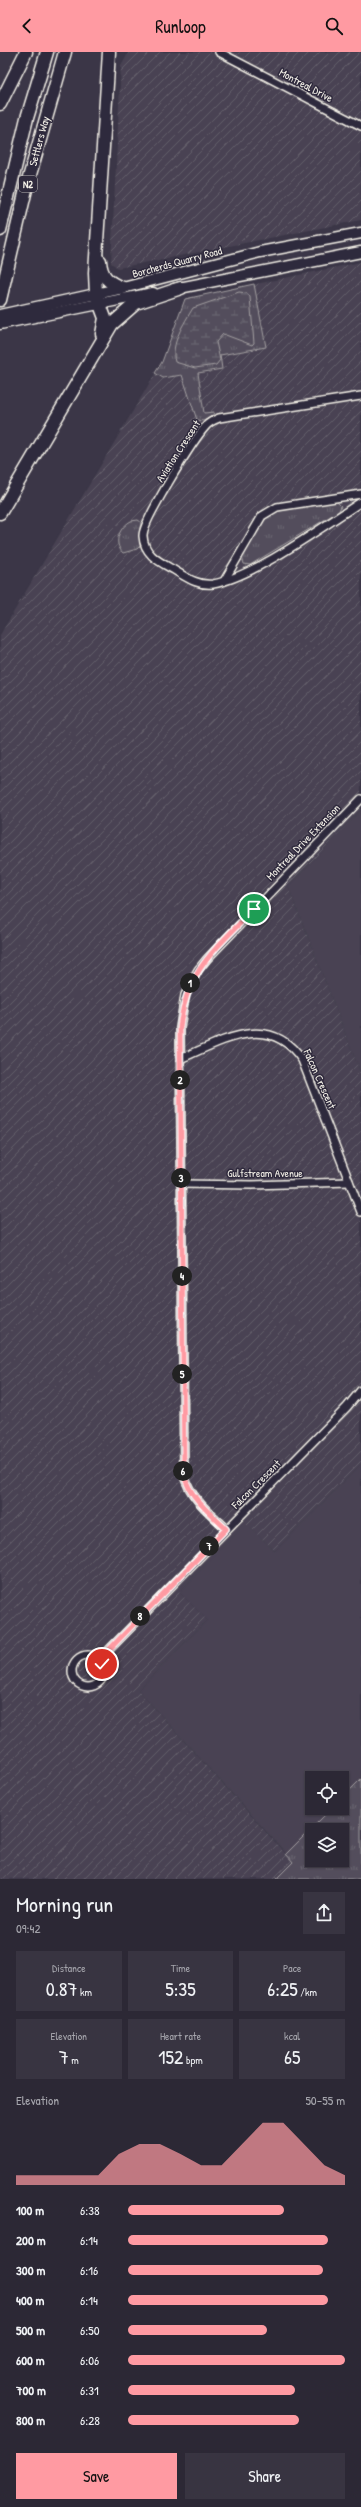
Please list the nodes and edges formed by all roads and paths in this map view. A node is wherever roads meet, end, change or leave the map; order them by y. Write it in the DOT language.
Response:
graph roads {
  1 [pos="26,52"];
  2 [pos="47,52"];
  3 [pos="65,52"];
  4 [pos="109,52"];
  5 [pos="219,52"];
  6 [pos="0,104"];
  7 [pos="361,126"];
  8 [pos="0,230"];
  9 [pos="98,232"];
  10 [pos="361,233"];
  11 [pos="361,252"];
  12 [pos="123,288"];
  13 [pos="181,288"];
  14 [pos="1,297"];
  15 [pos="97,299"];
  16 [pos="0,315"];
  17 [pos="0,324"];
  18 [pos="98,344"];
  19 [pos="361,396"];
  20 [pos="361,494"];
  21 [pos="361,502"];
  22 [pos="0,513"];
  23 [pos="224,581"];
  24 [pos="361,799"];
  25 [pos="180,1059"];
  26 [pos="349,1182"];
  27 [pos="181,1184"];
  28 [pos="361,1212"];
  29 [pos="361,1390"];
  30 [pos="226,1529"];
  31 [pos="99,1660"];
  1 -- 6 [label="highway"];
  2 -- 8 [label="highway, Settlers Way / N2"];
  3 -- 14 [label="highway, Settlers Way / N2"];
  4 -- 9 [label="highway"];
  5 -- 7 [label="street, Montreal Drive"];
  9 -- 12 [label="highway"];
  9 -- 15 [label="highway"];
  10 -- 12 [label="main road, Borcherds Quarry Road"];
  11 -- 13 [label="main road, Borcherds Quarry Road"];
  12 -- 15 [label="main road, Borcherds Quarry Road"];
  13 -- 15 [label="main road, Borcherds Quarry Road"];
  13 -- 18 [label="highway"];
  15 -- 16 [label="main road, Borcherds Quarry Road"];
  15 -- 17 [label="main road, Borcherds Quarry Road"];
  15 -- 18 [label="highway"];
  18 -- 22 [label="highway"];
  19 -- 23 [label="street, Aviation Crescent"];
  20 -- 23 [label="street"];
  21 -- 23 [label="street, Aviation Crescent"];
  24 -- 25 [label="street, Montreal Drive Extension"];
  25 -- 26 [label="street, Falcon Crescent"];
  25 -- 27 [label="street, Montreal Drive Extension"];
  26 -- 27 [label="street, Gulfstream Avenue"];
  26 -- 28 [label="street, Falcon Crescent"];
  27 -- 30 [label="street, Montreal Drive Extension"];
  29 -- 30 [label="street, Falcon Crescent"];
  30 -- 31 [label="street, Falcon Crescent"];
  31 -- 31 [label="street"];
}
